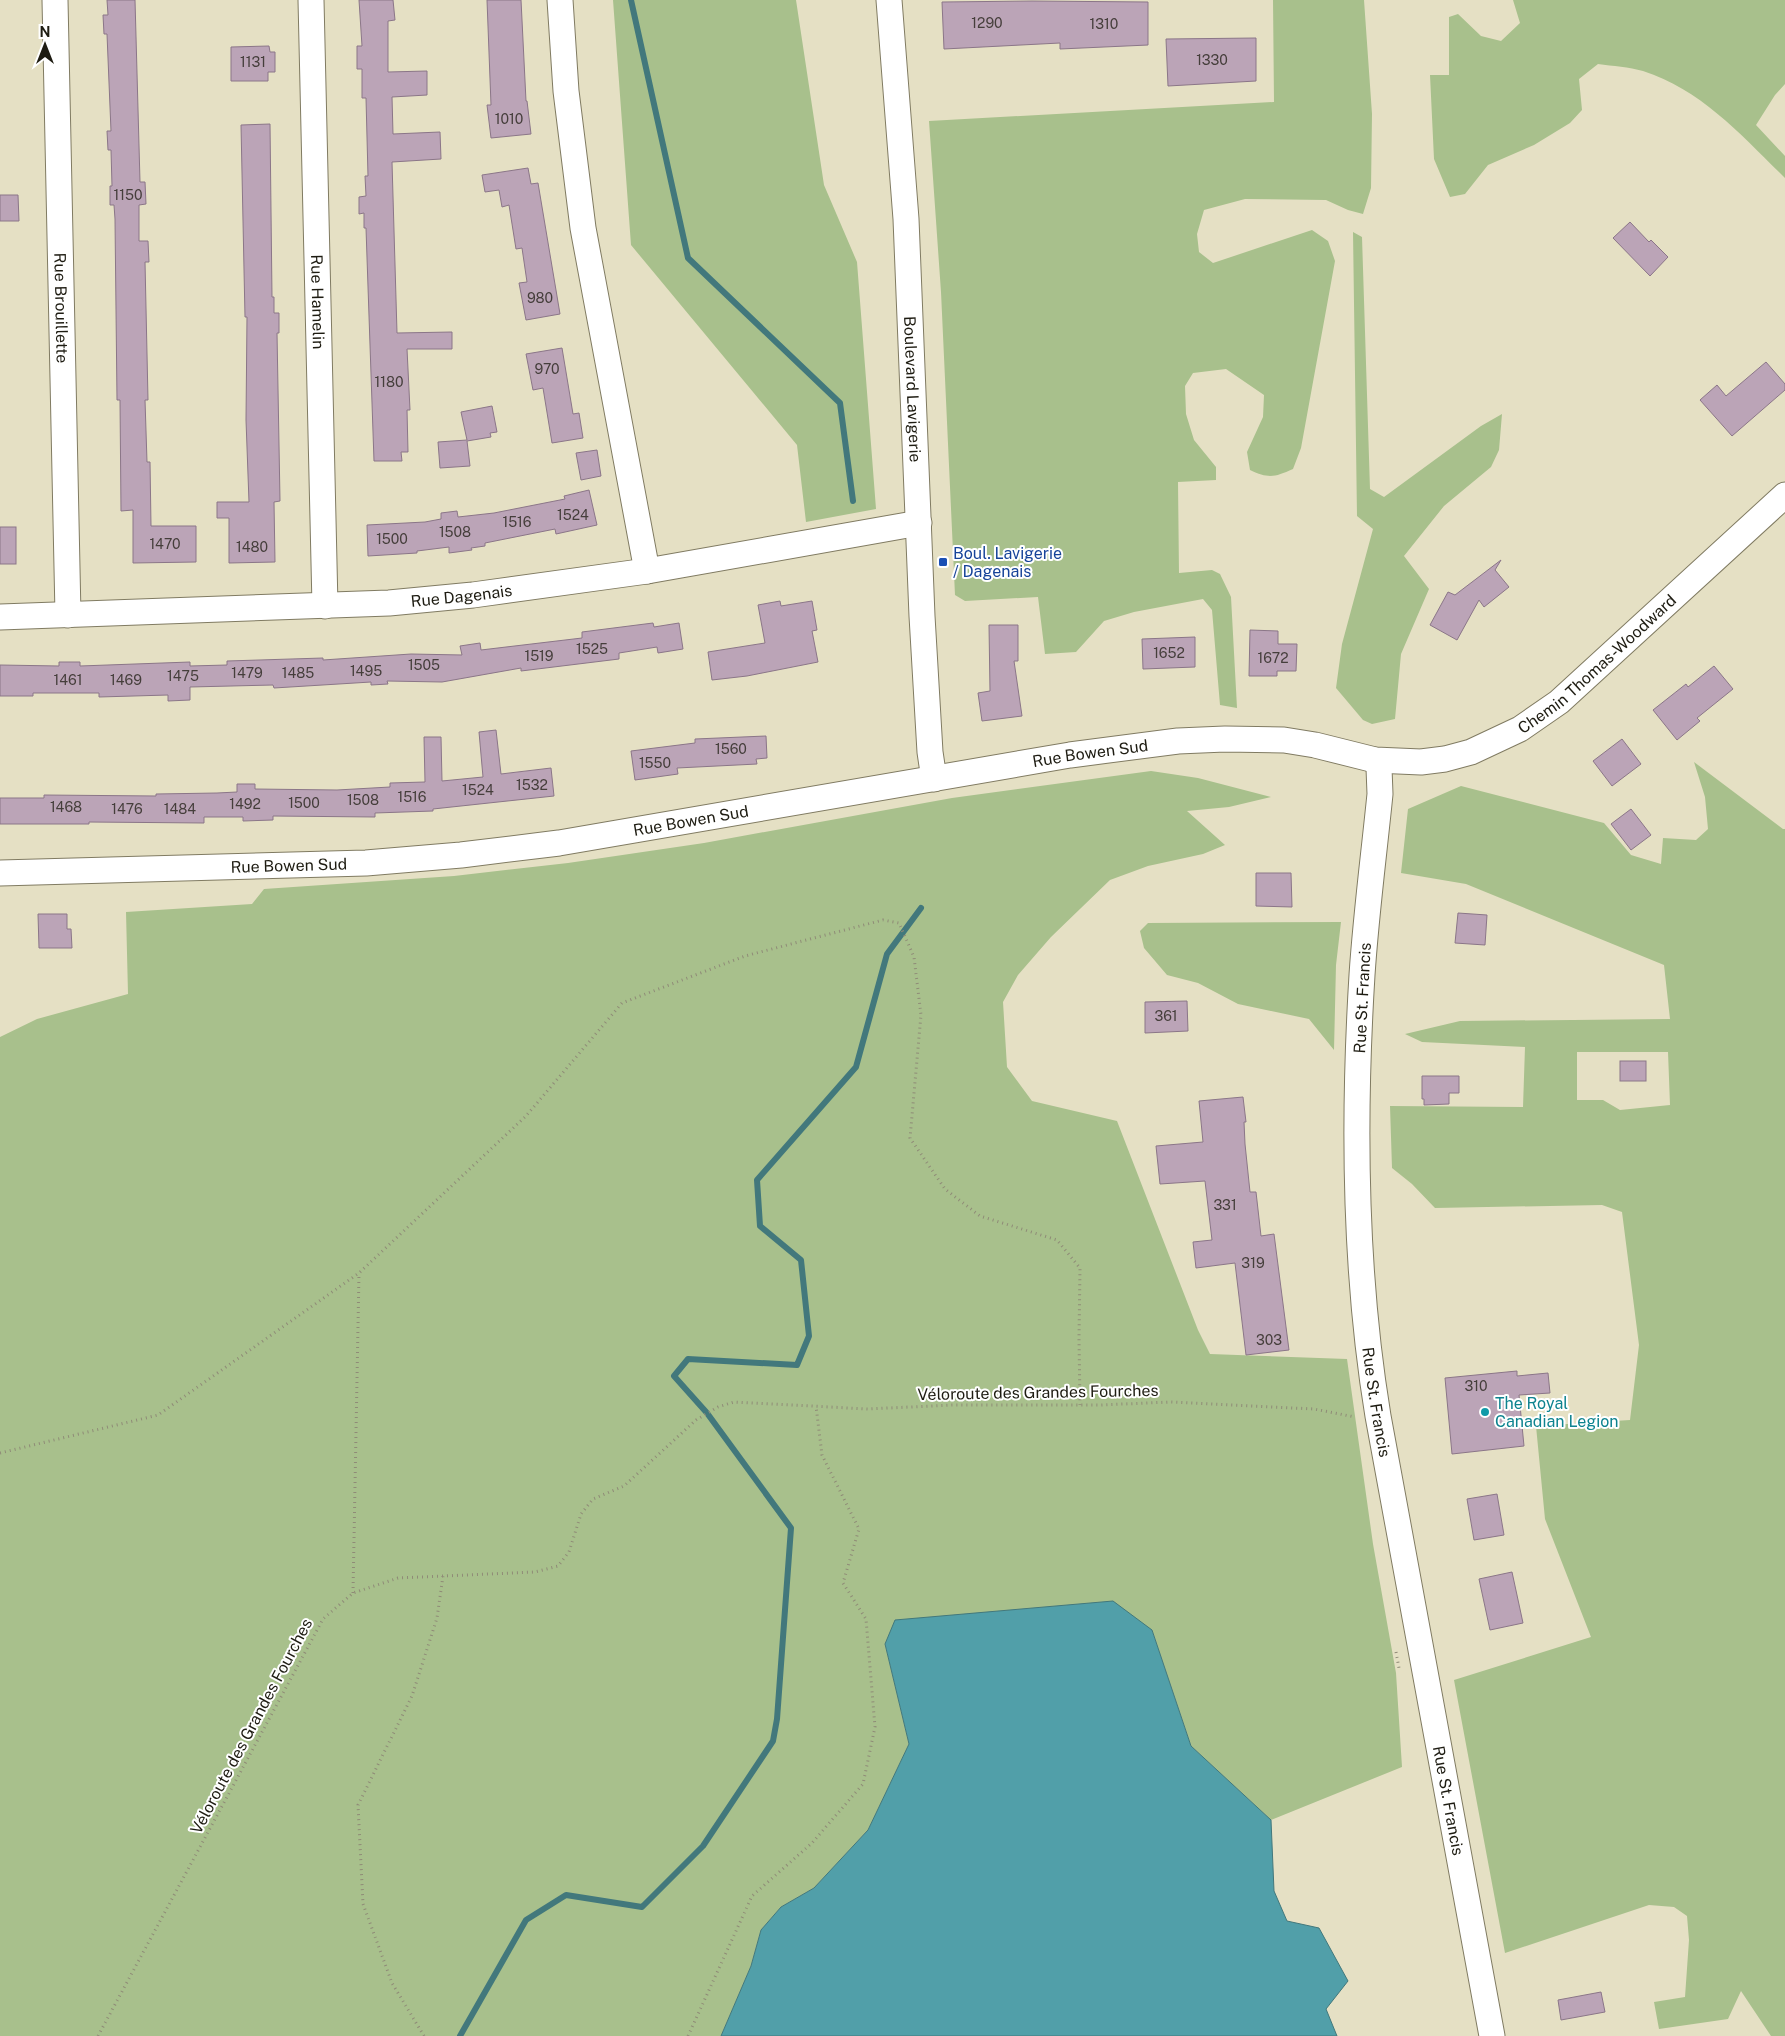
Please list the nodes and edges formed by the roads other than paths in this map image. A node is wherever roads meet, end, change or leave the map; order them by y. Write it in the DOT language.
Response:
graph roads {
  1 [pos="55,0"];
  2 [pos="310,0"];
  3 [pos="560,0"];
  4 [pos="888,0"];
  5 [pos="1785,495"];
  6 [pos="918,523"];
  7 [pos="647,571"];
  8 [pos="325,606"];
  9 [pos="68,615"];
  10 [pos="0,617"];
  11 [pos="1375,760"];
  12 [pos="934,779"];
  13 [pos="0,873"];
  14 [pos="1492,2036"];
  1 -- 9 [label="street, Rue Brouillette"];
  2 -- 8 [label="street, Rue Hamelin"];
  3 -- 7 [label="street"];
  4 -- 6 [label="street, Boulevard Lavigerie"];
  5 -- 11 [label="street, Chemin Thomas-Woodward"];
  6 -- 7 [label="street, Rue Dagenais"];
  6 -- 12 [label="street, Boulevard Lavigerie"];
  7 -- 8 [label="street, Rue Dagenais"];
  8 -- 9 [label="street, Rue Dagenais"];
  9 -- 10 [label="street, Rue Dagenais"];
  11 -- 12 [label="street, Rue Bowen Sud"];
  11 -- 14 [label="street, Rue St. Francis"];
  12 -- 13 [label="street, Rue Bowen Sud"];
}
